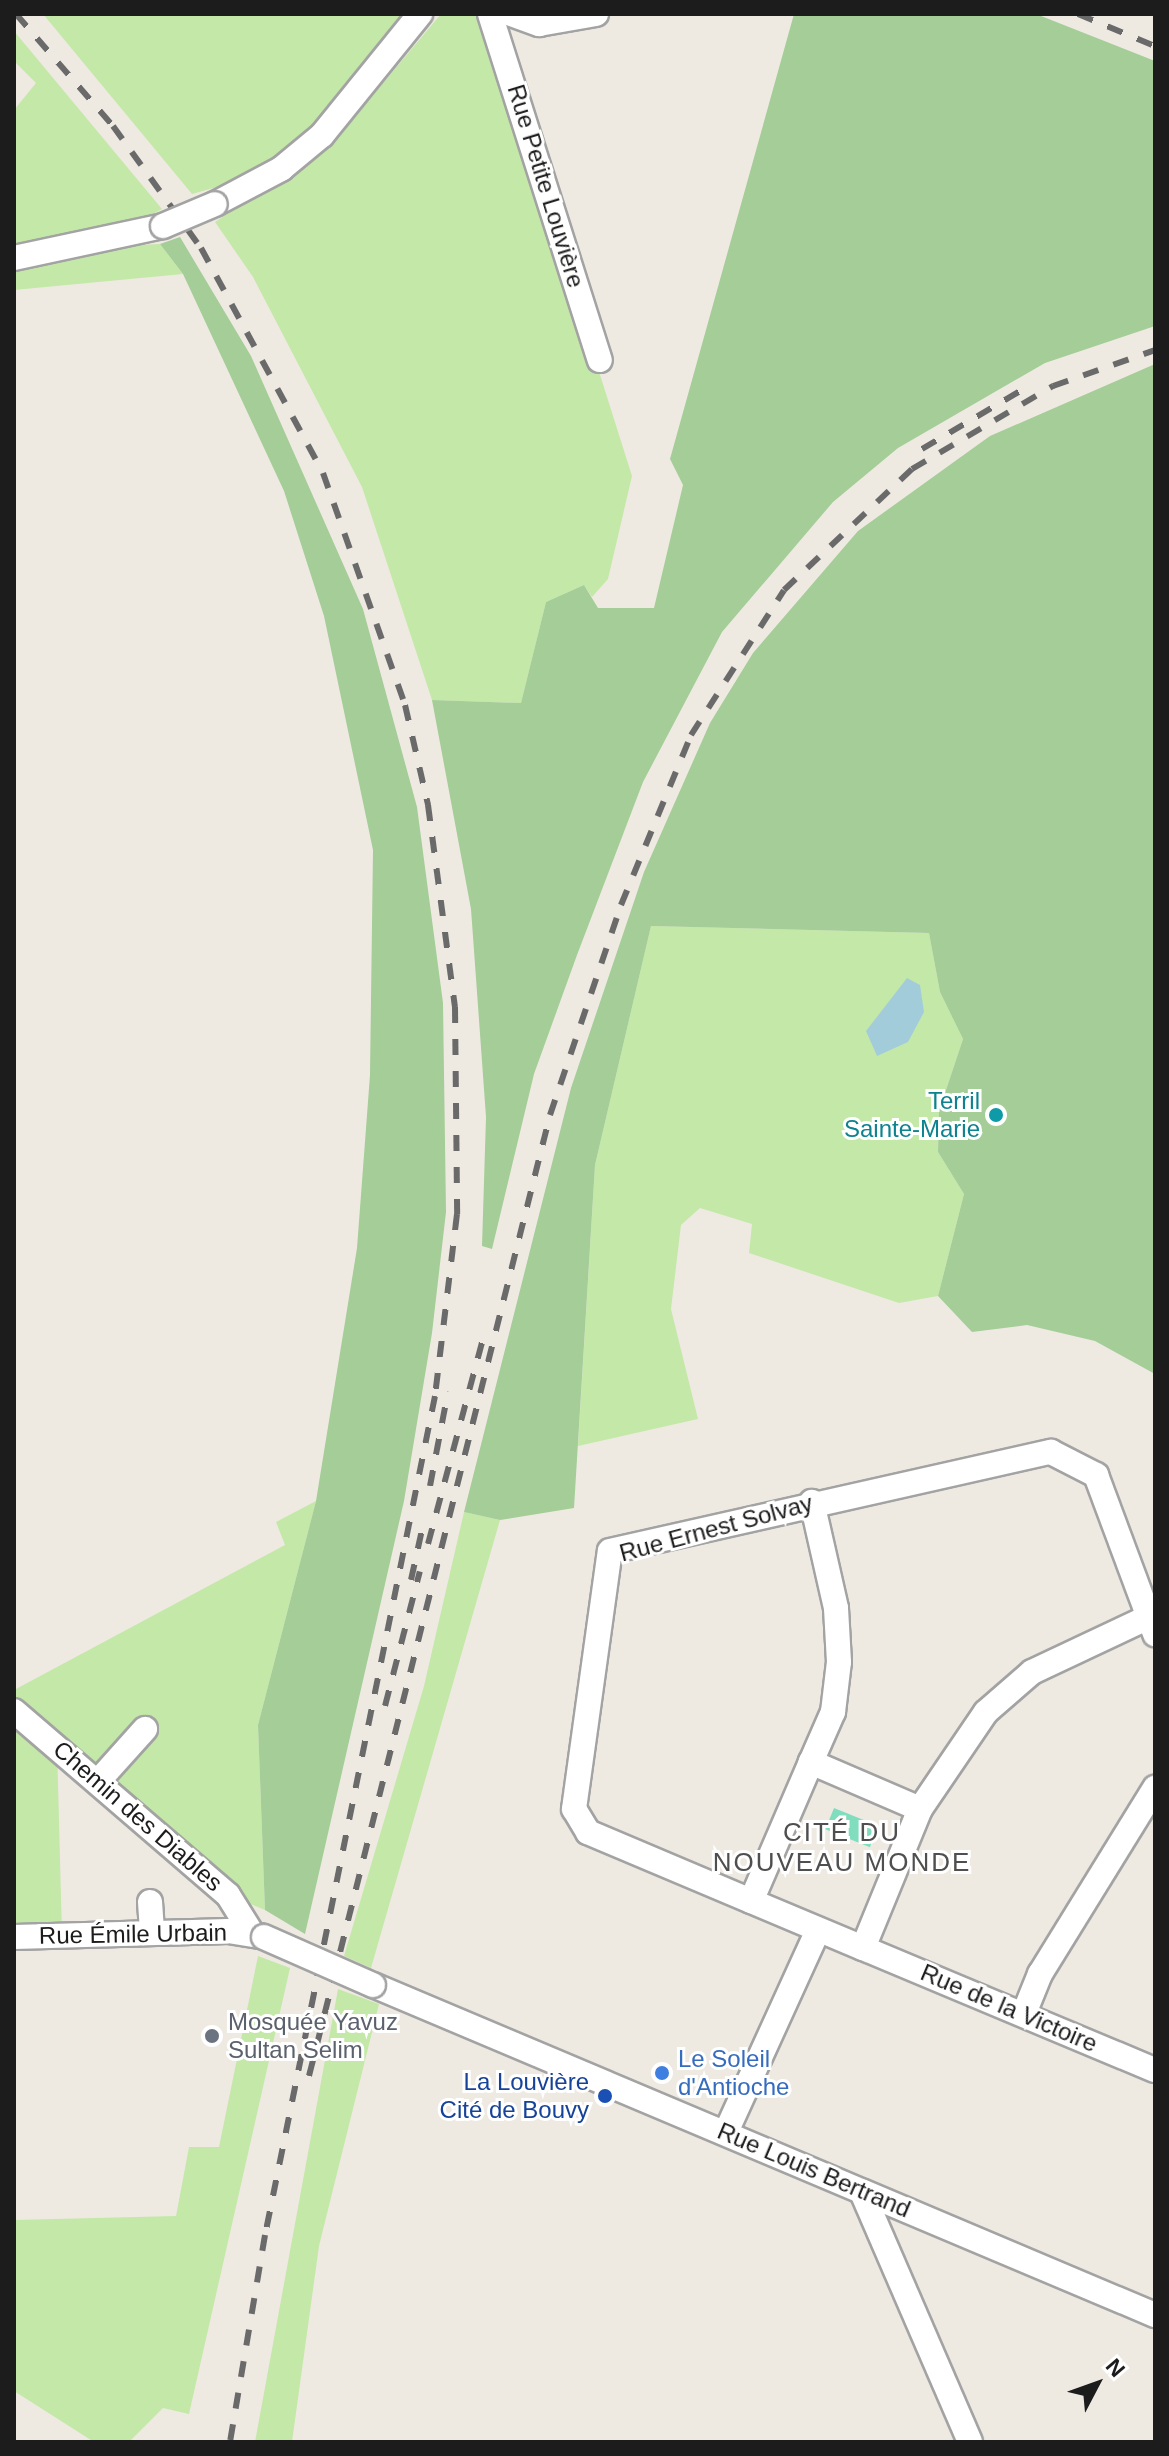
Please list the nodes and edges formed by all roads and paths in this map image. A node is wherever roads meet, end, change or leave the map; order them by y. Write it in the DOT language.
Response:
graph roads {
  1 [pos="420,14"];
  2 [pos="490,14"];
  3 [pos="511,14"];
  4 [pos="596,14"];
  5 [pos="14,258"];
  6 [pos="600,360"];
  7 [pos="812,1502"];
  8 [pos="1152,1626"];
  9 [pos="14,1711"];
  10 [pos="145,1729"];
  11 [pos="811,1762"];
  12 [pos="101,1778"];
  13 [pos="1155,1788"];
  14 [pos="920,1809"];
  15 [pos="751,1901"];
  16 [pos="150,1902"];
  17 [pos="818,1930"];
  18 [pos="152,1933"];
  19 [pos="257,1934"];
  20 [pos="14,1937"];
  21 [pos="863,1948"];
  22 [pos="1025,2011"];
  23 [pos="1155,2070"];
  24 [pos="726,2132"];
  25 [pos="862,2192"];
  26 [pos="1155,2315"];
  27 [pos="970,2442"];
  1 -- 5 [label="street, bridge"];
  2 -- 6 [label="street, Rue Petite Louvière"];
  3 -- 4 [label="street"];
  7 -- 8 [label="street, Rue Ernest Solvay"];
  7 -- 11 [label="street"];
  7 -- 15 [label="street, Rue Ernest Solvay"];
  8 -- 14 [label="street"];
  9 -- 12 [label="street, Chemin des Diables"];
  10 -- 12 [label="street"];
  11 -- 14 [label="street"];
  11 -- 15 [label="street"];
  12 -- 19 [label="street, Chemin des Diables"];
  13 -- 22 [label="street"];
  14 -- 21 [label="street"];
  15 -- 17 [label="street, Rue de la Victoire"];
  16 -- 18 [label="street"];
  17 -- 21 [label="street, Rue de la Victoire"];
  17 -- 24 [label="street"];
  18 -- 19 [label="street, Rue Émile Urbain"];
  18 -- 20 [label="street, Rue Émile Urbain"];
  19 -- 24 [label="street, Rue Louis Bertrand, bridge"];
  21 -- 22 [label="street, Rue de la Victoire"];
  22 -- 23 [label="street, Rue de la Victoire"];
  24 -- 25 [label="street, Rue Louis Bertrand"];
  25 -- 26 [label="street, Rue Louis Bertrand"];
  25 -- 27 [label="street"];
}
